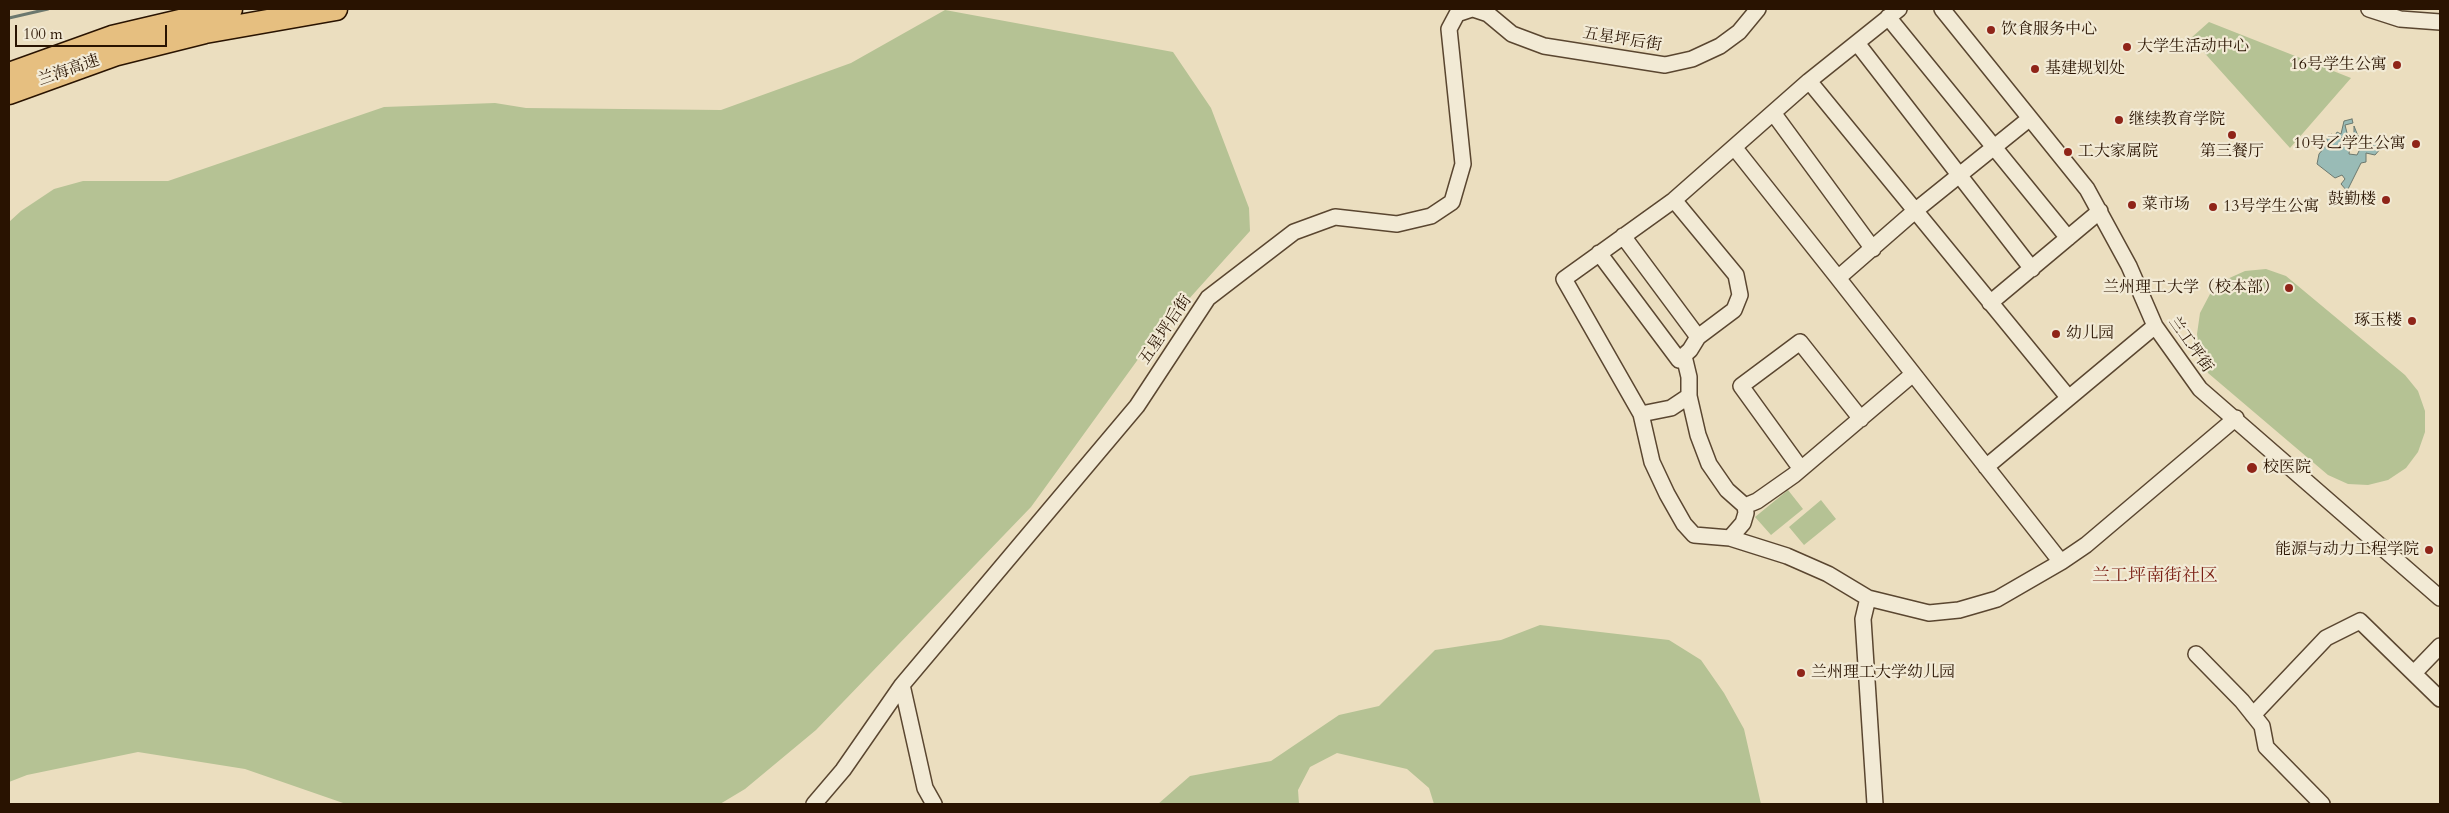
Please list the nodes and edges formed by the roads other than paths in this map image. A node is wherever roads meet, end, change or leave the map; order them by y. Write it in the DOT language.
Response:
graph roads {
  1 [pos="231,9"];
  2 [pos="336,9"];
  3 [pos="1472,9"];
  4 [pos="1758,9"];
  5 [pos="1942,9"];
  6 [pos="2369,9"];
  7 [pos="1894,13"];
  8 [pos="2440,22"];
  9 [pos="1857,43"];
  10 [pos="9,74"];
  11 [pos="1809,81"];
  12 [pos="9,93"];
  13 [pos="1774,114"];
  14 [pos="2029,119"];
  15 [pos="1734,147"];
  16 [pos="1995,148"];
  17 [pos="1960,177"];
  18 [pos="1674,200"];
  19 [pos="1916,210"];
  20 [pos="2100,211"];
  21 [pos="1623,236"];
  22 [pos="2068,238"];
  23 [pos="1873,249"];
  24 [pos="1599,253"];
  25 [pos="2032,270"];
  26 [pos="1838,278"];
  27 [pos="1990,303"];
  28 [pos="2155,326"];
  29 [pos="1698,336"];
  30 [pos="1684,356"];
  31 [pos="1913,374"];
  32 [pos="1689,396"];
  33 [pos="2068,397"];
  34 [pos="1642,414"];
  35 [pos="2236,418"];
  36 [pos="1861,419"];
  37 [pos="1986,467"];
  38 [pos="1801,469"];
  39 [pos="1745,506"];
  40 [pos="1730,538"];
  41 [pos="2061,562"];
  42 [pos="1868,598"];
  43 [pos="2440,598"];
  44 [pos="2440,646"];
  45 [pos="2196,654"];
  46 [pos="2414,673"];
  47 [pos="902,685"];
  48 [pos="2440,699"];
  49 [pos="2253,715"];
  50 [pos="814,804"];
  51 [pos="934,804"];
  52 [pos="1875,804"];
  53 [pos="2322,804"];
  1 -- 10 [label="highway, 兰海高速"];
  2 -- 12 [label="highway, 兰海高速"];
  3 -- 4 [label="street, 五星坪后街"];
  3 -- 47 [label="street, 五星坪后街"];
  5 -- 14 [label="street, 兰工坪街"];
  6 -- 8 [label="street"];
  7 -- 9 [label="street"];
  7 -- 16 [label="street"];
  9 -- 11 [label="street"];
  9 -- 17 [label="street"];
  11 -- 13 [label="street"];
  11 -- 19 [label="street"];
  13 -- 15 [label="street"];
  13 -- 23 [label="street"];
  14 -- 16 [label="street"];
  14 -- 20 [label="street, 兰工坪街"];
  15 -- 18 [label="street"];
  15 -- 26 [label="street"];
  16 -- 17 [label="street"];
  16 -- 22 [label="street"];
  17 -- 19 [label="street"];
  17 -- 25 [label="street"];
  18 -- 21 [label="street"];
  18 -- 29 [label="street"];
  19 -- 23 [label="street"];
  19 -- 27 [label="street"];
  20 -- 22 [label="street"];
  20 -- 28 [label="street, 兰工坪街"];
  21 -- 24 [label="street"];
  21 -- 29 [label="street"];
  22 -- 25 [label="street"];
  23 -- 26 [label="street"];
  24 -- 30 [label="street"];
  24 -- 34 [label="street"];
  25 -- 27 [label="street"];
  26 -- 31 [label="street"];
  27 -- 33 [label="street"];
  28 -- 33 [label="street"];
  28 -- 35 [label="street, 兰工坪街"];
  29 -- 30 [label="street"];
  30 -- 32 [label="street"];
  31 -- 36 [label="street"];
  31 -- 37 [label="street"];
  32 -- 34 [label="street"];
  32 -- 39 [label="street"];
  33 -- 37 [label="street"];
  34 -- 40 [label="street"];
  35 -- 41 [label="street"];
  35 -- 43 [label="street, 兰工坪街"];
  36 -- 38 [label="street"];
  36 -- 38 [label="street"];
  37 -- 41 [label="street"];
  38 -- 39 [label="street"];
  39 -- 40 [label="street"];
  40 -- 42 [label="street"];
  41 -- 42 [label="street"];
  42 -- 52 [label="street"];
  44 -- 46 [label="street"];
  45 -- 49 [label="street"];
  46 -- 48 [label="street"];
  46 -- 49 [label="street"];
  47 -- 50 [label="street, 五星坪后街"];
  47 -- 51 [label="street"];
  49 -- 53 [label="street"];
}
